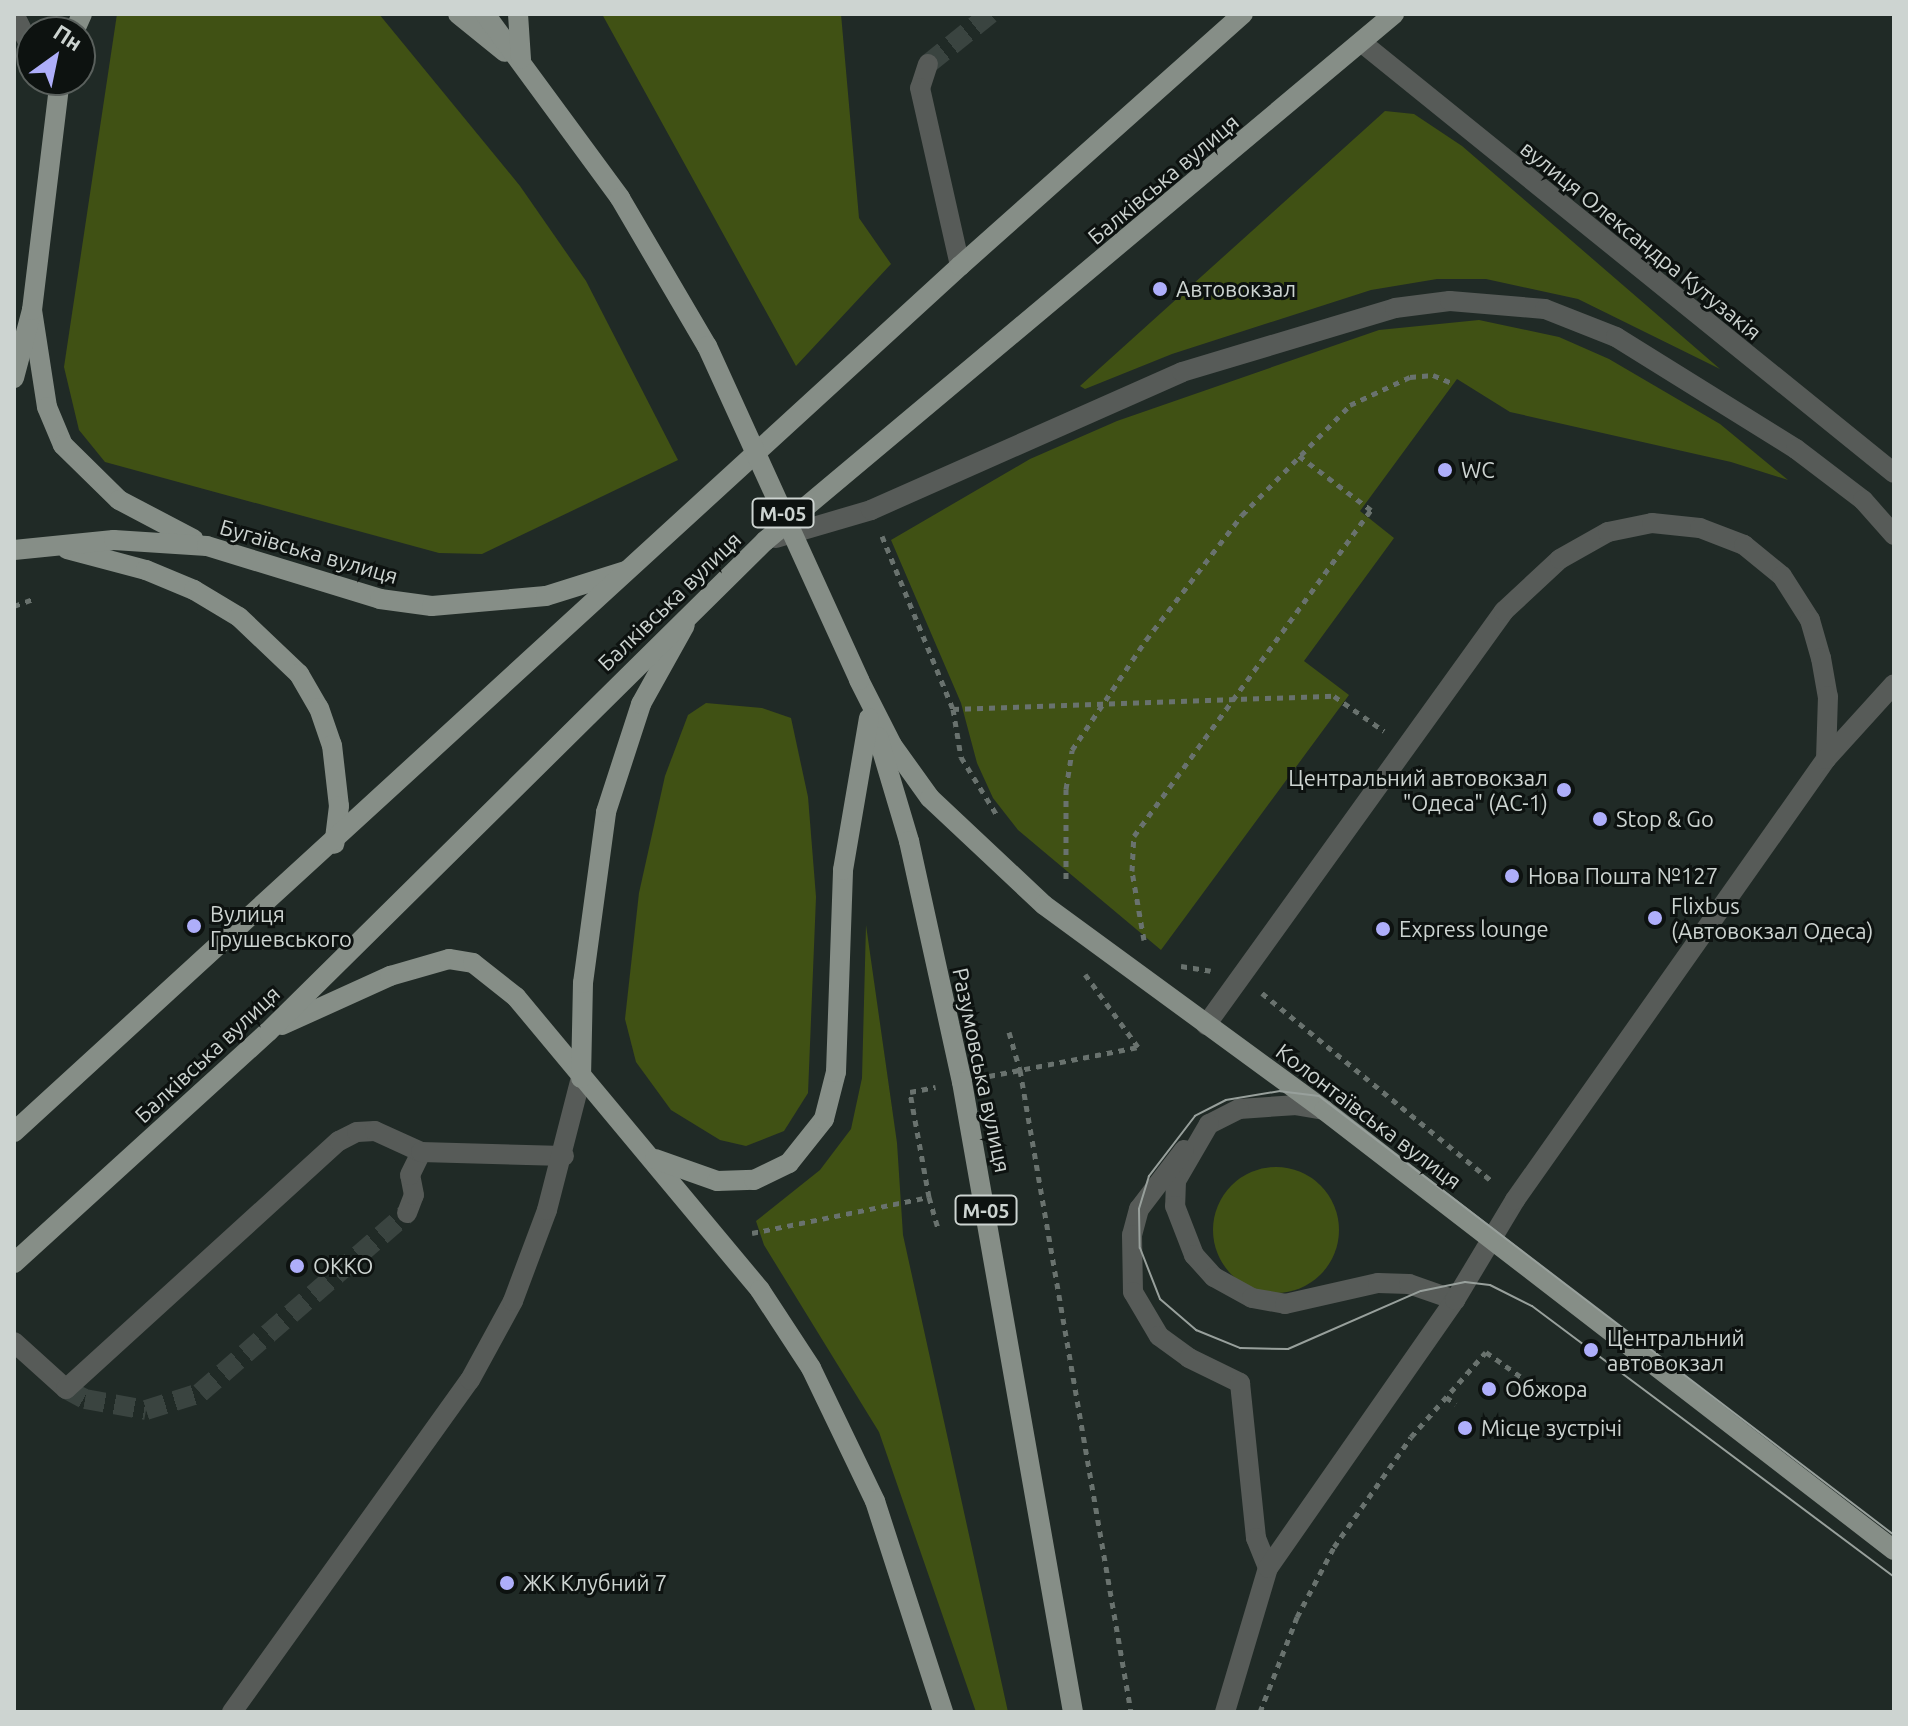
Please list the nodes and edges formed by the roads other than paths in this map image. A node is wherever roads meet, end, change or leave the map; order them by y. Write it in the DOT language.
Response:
graph roads {
  1 [pos="458,14"];
  2 [pos="485,14"];
  3 [pos="518,14"];
  4 [pos="1243,14"];
  5 [pos="1394,14"];
  6 [pos="1361,42"];
  7 [pos="928,64"];
  8 [pos="526,66"];
  9 [pos="56,96"];
  10 [pos="960,266"];
  11 [pos="32,310"];
  12 [pos="14,378"];
  13 [pos="1894,473"];
  14 [pos="1894,535"];
  15 [pos="765,541"];
  16 [pos="48,544"];
  17 [pos="207,546"];
  18 [pos="14,550"];
  19 [pos="634,569"];
  20 [pos="698,602"];
  21 [pos="859,680"];
  22 [pos="1894,684"];
  23 [pos="870,714"];
  24 [pos="1826,759"];
  25 [pos="334,844"];
  26 [pos="1206,1025"];
  27 [pos="268,1032"];
  28 [pos="581,1078"];
  29 [pos="1324,1110"];
  30 [pos="1209,1124"];
  31 [pos="14,1132"];
  32 [pos="421,1152"];
  33 [pos="564,1156"];
  34 [pos="650,1157"];
  35 [pos="407,1213"];
  36 [pos="1490,1238"];
  37 [pos="14,1263"];
  38 [pos="1455,1300"];
  39 [pos="14,1342"];
  40 [pos="1894,1550"];
  41 [pos="1268,1568"];
  42 [pos="232,1712"];
  43 [pos="943,1712"];
  44 [pos="1073,1712"];
  45 [pos="1225,1712"];
  1 -- 8 [label="main road"];
  2 -- 8 [label="main road, М-05"];
  3 -- 8 [label="main road"];
  4 -- 10 [label="main road"];
  5 -- 6 [label="main road, Балківська вулиця"];
  6 -- 13 [label="street, вулиця Олександра Кутузакія"];
  6 -- 15 [label="main road, Балківська вулиця"];
  7 -- 10 [label="street"];
  8 -- 21 [label="main road, М-05, bridge"];
  9 -- 11 [label="main road"];
  10 -- 19 [label="main road"];
  11 -- 12 [label="main road"];
  11 -- 17 [label="main road"];
  14 -- 15 [label="street"];
  15 -- 20 [label="main road, Балківська вулиця"];
  16 -- 17 [label="main road, Бугаївська вулиця"];
  16 -- 18 [label="main road, Бугаївська вулиця"];
  16 -- 25 [label="main road"];
  17 -- 19 [label="main road, Бугаївська вулиця"];
  19 -- 25 [label="main road"];
  20 -- 27 [label="main road, Балківська вулиця"];
  20 -- 28 [label="main road"];
  21 -- 23 [label="main road, Разумовська вулиця / М-05"];
  21 -- 26 [label="main road, Колонтаївська вулиця"];
  22 -- 24 [label="street"];
  23 -- 34 [label="main road"];
  23 -- 44 [label="main road, Разумовська вулиця / М-05"];
  24 -- 26 [label="street"];
  24 -- 36 [label="street"];
  25 -- 31 [label="main road"];
  26 -- 29 [label="main road, Колонтаївська вулиця"];
  27 -- 28 [label="main road"];
  27 -- 37 [label="main road, Балківська вулиця"];
  28 -- 33 [label="street"];
  28 -- 34 [label="main road"];
  29 -- 30 [label="street"];
  29 -- 36 [label="main road, Колонтаївська вулиця"];
  30 -- 38 [label="street"];
  30 -- 41 [label="street"];
  32 -- 33 [label="street"];
  32 -- 35 [label="street"];
  32 -- 39 [label="street"];
  33 -- 42 [label="street"];
  34 -- 43 [label="main road"];
  36 -- 38 [label="street"];
  36 -- 40 [label="main road, Колонтаївська вулиця"];
  38 -- 41 [label="street"];
  41 -- 45 [label="street"];
}
